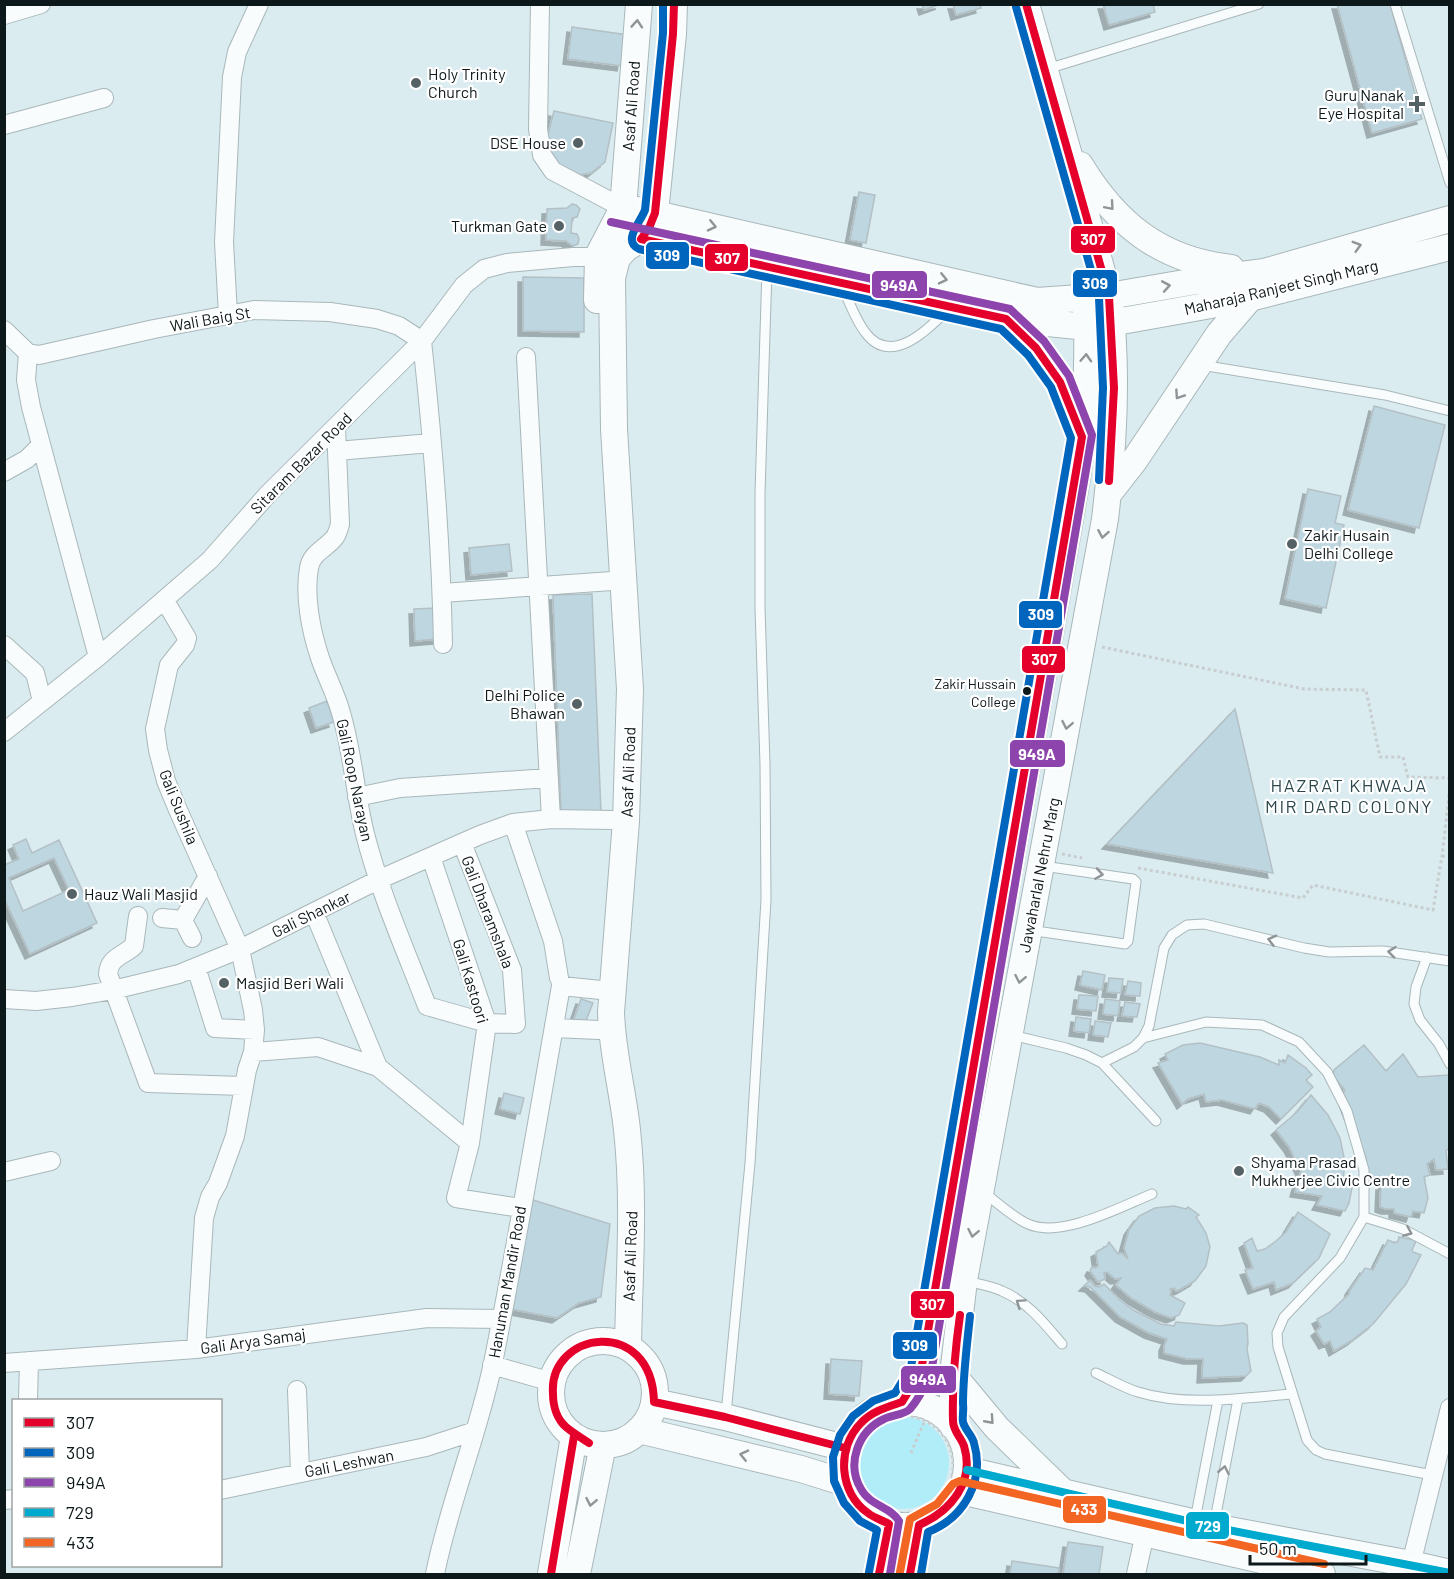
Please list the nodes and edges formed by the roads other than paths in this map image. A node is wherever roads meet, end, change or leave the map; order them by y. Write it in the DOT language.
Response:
graph roads {
  1 [pos="41,4"];
  2 [pos="259,4"];
  3 [pos="540,4"];
  4 [pos="639,4"];
  5 [pos="674,4"];
  6 [pos="1026,4"];
  7 [pos="1259,4"];
  8 [pos="1395,4"];
  9 [pos="4,15"];
  10 [pos="1045,70"];
  11 [pos="104,98"];
  12 [pos="4,125"];
  13 [pos="1065,141"];
  14 [pos="1449,183"];
  15 [pos="623,208"];
  16 [pos="655,213"];
  17 [pos="1449,219"];
  18 [pos="609,232"];
  19 [pos="641,238"];
  20 [pos="1449,247"];
  21 [pos="607,257"];
  22 [pos="767,267"];
  23 [pos="1264,272"];
  24 [pos="841,283"];
  25 [pos="1097,297"];
  26 [pos="1250,298"];
  27 [pos="950,306"];
  28 [pos="228,315"];
  29 [pos="1006,319"];
  30 [pos="1100,325"];
  31 [pos="4,330"];
  32 [pos="422,341"];
  33 [pos="28,353"];
  34 [pos="526,357"];
  35 [pos="1199,364"];
  36 [pos="1449,411"];
  37 [pos="336,427"];
  38 [pos="1082,438"];
  39 [pos="431,443"];
  40 [pos="41,445"];
  41 [pos="337,451"];
  42 [pos="4,472"];
  43 [pos="1108,493"];
  44 [pos="612,581"];
  45 [pos="539,585"];
  46 [pos="442,593"];
  47 [pos="165,601"];
  48 [pos="443,644"];
  49 [pos="4,645"];
  50 [pos="98,657"];
  51 [pos="42,701"];
  52 [pos="4,732"];
  53 [pos="549,778"];
  54 [pos="357,797"];
  55 [pos="551,819"];
  56 [pos="613,820"];
  57 [pos="513,823"];
  58 [pos="462,843"];
  59 [pos="431,857"];
  60 [pos="1042,858"];
  61 [pos="208,876"];
  62 [pos="378,880"];
  63 [pos="314,912"];
  64 [pos="138,916"];
  65 [pos="162,918"];
  66 [pos="183,921"];
  67 [pos="1029,930"];
  68 [pos="192,938"];
  69 [pos="240,949"];
  70 [pos="1427,957"];
  71 [pos="1449,961"];
  72 [pos="196,967"];
  73 [pos="560,982"];
  74 [pos="113,990"];
  75 [pos="601,990"];
  76 [pos="4,999"];
  77 [pos="487,1023"];
  78 [pos="554,1028"];
  79 [pos="255,1030"];
  80 [pos="599,1030"];
  81 [pos="1010,1035"];
  82 [pos="1143,1038"];
  83 [pos="253,1052"];
  84 [pos="1102,1063"];
  85 [pos="1449,1064"];
  86 [pos="378,1066"];
  87 [pos="243,1086"];
  88 [pos="1156,1121"];
  89 [pos="470,1143"];
  90 [pos="51,1161"];
  91 [pos="4,1172"];
  92 [pos="981,1190"];
  93 [pos="1152,1194"];
  94 [pos="521,1208"];
  95 [pos="1364,1217"];
  96 [pos="1449,1254"];
  97 [pos="964,1280"];
  98 [pos="501,1319"];
  99 [pos="620,1344"];
  100 [pos="1062,1344"];
  101 [pos="196,1349"];
  102 [pos="28,1361"];
  103 [pos="4,1363"];
  104 [pos="492,1365"];
  105 [pos="1096,1373"];
  106 [pos="953,1375"];
  107 [pos="552,1382"];
  108 [pos="297,1390"];
  109 [pos="1292,1394"];
  110 [pos="28,1399"];
  111 [pos="1238,1399"];
  112 [pos="1218,1400"];
  113 [pos="654,1401"];
  114 [pos="902,1402"];
  115 [pos="1449,1408"];
  116 [pos="725,1417"];
  117 [pos="953,1426"];
  118 [pos="639,1430"];
  119 [pos="475,1431"];
  120 [pos="574,1436"];
  121 [pos="603,1445"];
  122 [pos="845,1448"];
  123 [pos="300,1472"];
  124 [pos="1432,1475"];
  125 [pos="964,1480"];
  126 [pos="846,1483"];
  127 [pos="222,1490"];
  128 [pos="1063,1492"];
  129 [pos="889,1524"];
  130 [pos="919,1525"];
  131 [pos="1204,1525"];
  132 [pos="1145,1533"];
  133 [pos="1411,1564"];
  134 [pos="1286,1570"];
  135 [pos="1449,1573"];
  136 [pos="435,1575"];
  137 [pos="551,1575"];
  138 [pos="577,1575"];
  139 [pos="879,1575"];
  140 [pos="910,1575"];
  141 [pos="1136,1575"];
  142 [pos="1322,1575"];
  1 -- 9 [label="street"];
  2 -- 28 [label="street"];
  3 -- 15 [label="street"];
  15 -- 4 [label="main road, Asaf Ali Road, one-way"];
  5 -- 16 [label="main road, Asaf Ali Road"];
  6 -- 10 [label="main road, Jawaharlal Nehru Marg"];
  7 -- 10 [label="lane"];
  8 -- 14 [label="lane"];
  10 -- 13 [label="main road, Jawaharlal Nehru Marg"];
  11 -- 12 [label="street"];
  13 -- 23 [label="main road, one-way"];
  13 -- 25 [label="main road, Jawaharlal Nehru Marg"];
  15 -- 16 [label="main road"];
  15 -- 18 [label="main road, Asaf Ali Road"];
  16 -- 19 [label="main road, Asaf Ali Road"];
  16 -- 25 [label="main road, Maharaja Ranjeet Singh Marg, one-way"];
  23 -- 17 [label="main road, Maharaja Ranjeet Singh Marg, one-way"];
  18 -- 19 [label="main road"];
  18 -- 21 [label="main road, Asaf Ali Road"];
  19 -- 21 [label="main road, Asaf Ali Road"];
  19 -- 22 [label="main road"];
  20 -- 26 [label="main road, Maharaja Ranjeet Singh Marg"];
  21 -- 32 [label="street, Sitaram Bazar Road"];
  21 -- 44 [label="main road, Asaf Ali Road"];
  21 -- 99 [label="main road, Asaf Ali Road"];
  22 -- 24 [label="main road"];
  22 -- 116 [label="lane"];
  25 -- 23 [label="main road, Maharaja Ranjeet Singh Marg, one-way"];
  24 -- 27 [label="main road"];
  24 -- 27 [label="lane"];
  25 -- 30 [label="main road, Jawaharlal Nehru Marg"];
  26 -- 30 [label="main road, Maharaja Ranjeet Singh Marg"];
  26 -- 35 [label="main road"];
  27 -- 29 [label="main road"];
  28 -- 32 [label="street, Wali Baig St"];
  28 -- 33 [label="street, Wali Baig St"];
  29 -- 30 [label="main road"];
  29 -- 38 [label="main road"];
  38 -- 30 [label="main road, Jawaharlal Nehru Marg, one-way"];
  30 -- 43 [label="main road, Jawaharlal Nehru Marg"];
  31 -- 33 [label="street"];
  32 -- 37 [label="street, Sitaram Bazar Road"];
  32 -- 39 [label="street"];
  33 -- 40 [label="street"];
  34 -- 45 [label="street"];
  35 -- 36 [label="lane"];
  35 -- 43 [label="main road, one-way"];
  37 -- 41 [label="street, Gali Roop Narayan"];
  37 -- 47 [label="street, Sitaram Bazar Road"];
  38 -- 114 [label="main road, Jawaharlal Nehru Marg"];
  39 -- 41 [label="street"];
  39 -- 46 [label="street"];
  40 -- 42 [label="street"];
  40 -- 50 [label="street"];
  41 -- 54 [label="street, Gali Roop Narayan"];
  43 -- 60 [label="main road, Jawaharlal Nehru Marg, one-way"];
  44 -- 45 [label="street"];
  44 -- 56 [label="main road, Asaf Ali Road"];
  45 -- 46 [label="street"];
  45 -- 53 [label="street"];
  46 -- 48 [label="street"];
  47 -- 50 [label="street, Sitaram Bazar Road"];
  47 -- 61 [label="street, Gali Sushila"];
  49 -- 51 [label="street"];
  50 -- 51 [label="street, Sitaram Bazar Road"];
  51 -- 52 [label="street, Sitaram Bazar Road"];
  53 -- 54 [label="street"];
  53 -- 55 [label="street"];
  54 -- 62 [label="street, Gali Roop Narayan"];
  55 -- 56 [label="street, Gali Shankar"];
  55 -- 57 [label="street, Gali Shankar"];
  56 -- 75 [label="main road, Asaf Ali Road"];
  57 -- 58 [label="street, Gali Shankar"];
  57 -- 73 [label="street, Hanuman Mandir Road"];
  58 -- 59 [label="street, Gali Shankar"];
  58 -- 77 [label="street, Gali Dharamshala"];
  59 -- 62 [label="street, Gali Shankar"];
  59 -- 77 [label="street, Gali Kastoori"];
  60 -- 67 [label="main road, Jawaharlal Nehru Marg"];
  60 -- 67 [label="lane, one-way"];
  61 -- 66 [label="street"];
  61 -- 69 [label="street, Gali Sushila"];
  62 -- 63 [label="street, Gali Shankar"];
  62 -- 77 [label="street, Gali Roop Narayan"];
  63 -- 69 [label="street, Gali Shankar"];
  63 -- 86 [label="street"];
  64 -- 74 [label="street"];
  65 -- 66 [label="street"];
  66 -- 68 [label="street"];
  67 -- 81 [label="main road, Jawaharlal Nehru Marg, one-way"];
  69 -- 72 [label="street, Gali Shankar"];
  69 -- 79 [label="street, Gali Sushila"];
  70 -- 71 [label="lane"];
  70 -- 82 [label="lane, one-way"];
  70 -- 85 [label="lane"];
  72 -- 74 [label="street, Gali Shankar"];
  72 -- 79 [label="street"];
  73 -- 75 [label="street"];
  73 -- 78 [label="street, Hanuman Mandir Road"];
  74 -- 76 [label="street, Gali Shankar"];
  74 -- 87 [label="street"];
  75 -- 80 [label="main road, Asaf Ali Road"];
  77 -- 89 [label="street, Gali Kastoori"];
  78 -- 80 [label="street"];
  78 -- 94 [label="street, Hanuman Mandir Road"];
  79 -- 83 [label="street, Gali Sushila"];
  80 -- 99 [label="main road, Asaf Ali Road"];
  81 -- 84 [label="lane"];
  81 -- 92 [label="main road, Jawaharlal Nehru Marg"];
  82 -- 84 [label="lane"];
  82 -- 95 [label="lane"];
  83 -- 86 [label="street"];
  83 -- 87 [label="street, Gali Sushila"];
  84 -- 88 [label="lane"];
  86 -- 89 [label="street"];
  87 -- 101 [label="street, Gali Sushila"];
  89 -- 94 [label="street, Gali Kastoori"];
  90 -- 91 [label="street"];
  92 -- 93 [label="lane"];
  92 -- 97 [label="main road, Jawaharlal Nehru Marg, one-way"];
  94 -- 98 [label="street, Hanuman Mandir Road"];
  95 -- 96 [label="lane, one-way"];
  95 -- 109 [label="lane"];
  100 -- 97 [label="lane, one-way"];
  97 -- 106 [label="main road, Jawaharlal Nehru Marg"];
  98 -- 101 [label="street, Gali Arya Samaj"];
  98 -- 104 [label="street, Hanuman Mandir Road"];
  99 -- 107 [label="main road"];
  99 -- 113 [label="main road"];
  101 -- 102 [label="street, Gali Arya Samaj"];
  102 -- 103 [label="street, Gali Arya Samaj"];
  102 -- 110 [label="street"];
  104 -- 107 [label="street"];
  104 -- 119 [label="street, Hanuman Mandir Road"];
  105 -- 112 [label="lane"];
  106 -- 117 [label="main road, Jawaharlal Nehru Marg"];
  106 -- 128 [label="main road, one-way"];
  107 -- 120 [label="main road"];
  108 -- 123 [label="street"];
  109 -- 111 [label="lane"];
  109 -- 124 [label="lane"];
  111 -- 112 [label="lane"];
  131 -- 111 [label="lane, one-way"];
  112 -- 131 [label="lane"];
  113 -- 116 [label="main road"];
  113 -- 118 [label="main road"];
  114 -- 117 [label="main road"];
  114 -- 122 [label="main road"];
  115 -- 124 [label="street"];
  116 -- 122 [label="main road"];
  117 -- 125 [label="main road"];
  118 -- 121 [label="main road"];
  126 -- 118 [label="main road, one-way"];
  119 -- 123 [label="street, Gali Leshwan"];
  119 -- 136 [label="street, Hanuman Mandir Road"];
  120 -- 121 [label="main road"];
  120 -- 137 [label="main road"];
  121 -- 138 [label="main road, one-way"];
  122 -- 126 [label="main road"];
  123 -- 127 [label="street, Gali Leshwan"];
  124 -- 133 [label="street"];
  125 -- 128 [label="main road"];
  125 -- 130 [label="main road"];
  125 -- 132 [label="main road"];
  126 -- 129 [label="main road"];
  128 -- 131 [label="main road"];
  129 -- 130 [label="main road"];
  129 -- 139 [label="main road"];
  130 -- 140 [label="main road"];
  131 -- 133 [label="main road"];
  132 -- 134 [label="main road"];
  132 -- 141 [label="street"];
  133 -- 135 [label="main road"];
  134 -- 142 [label="main road"];
}
